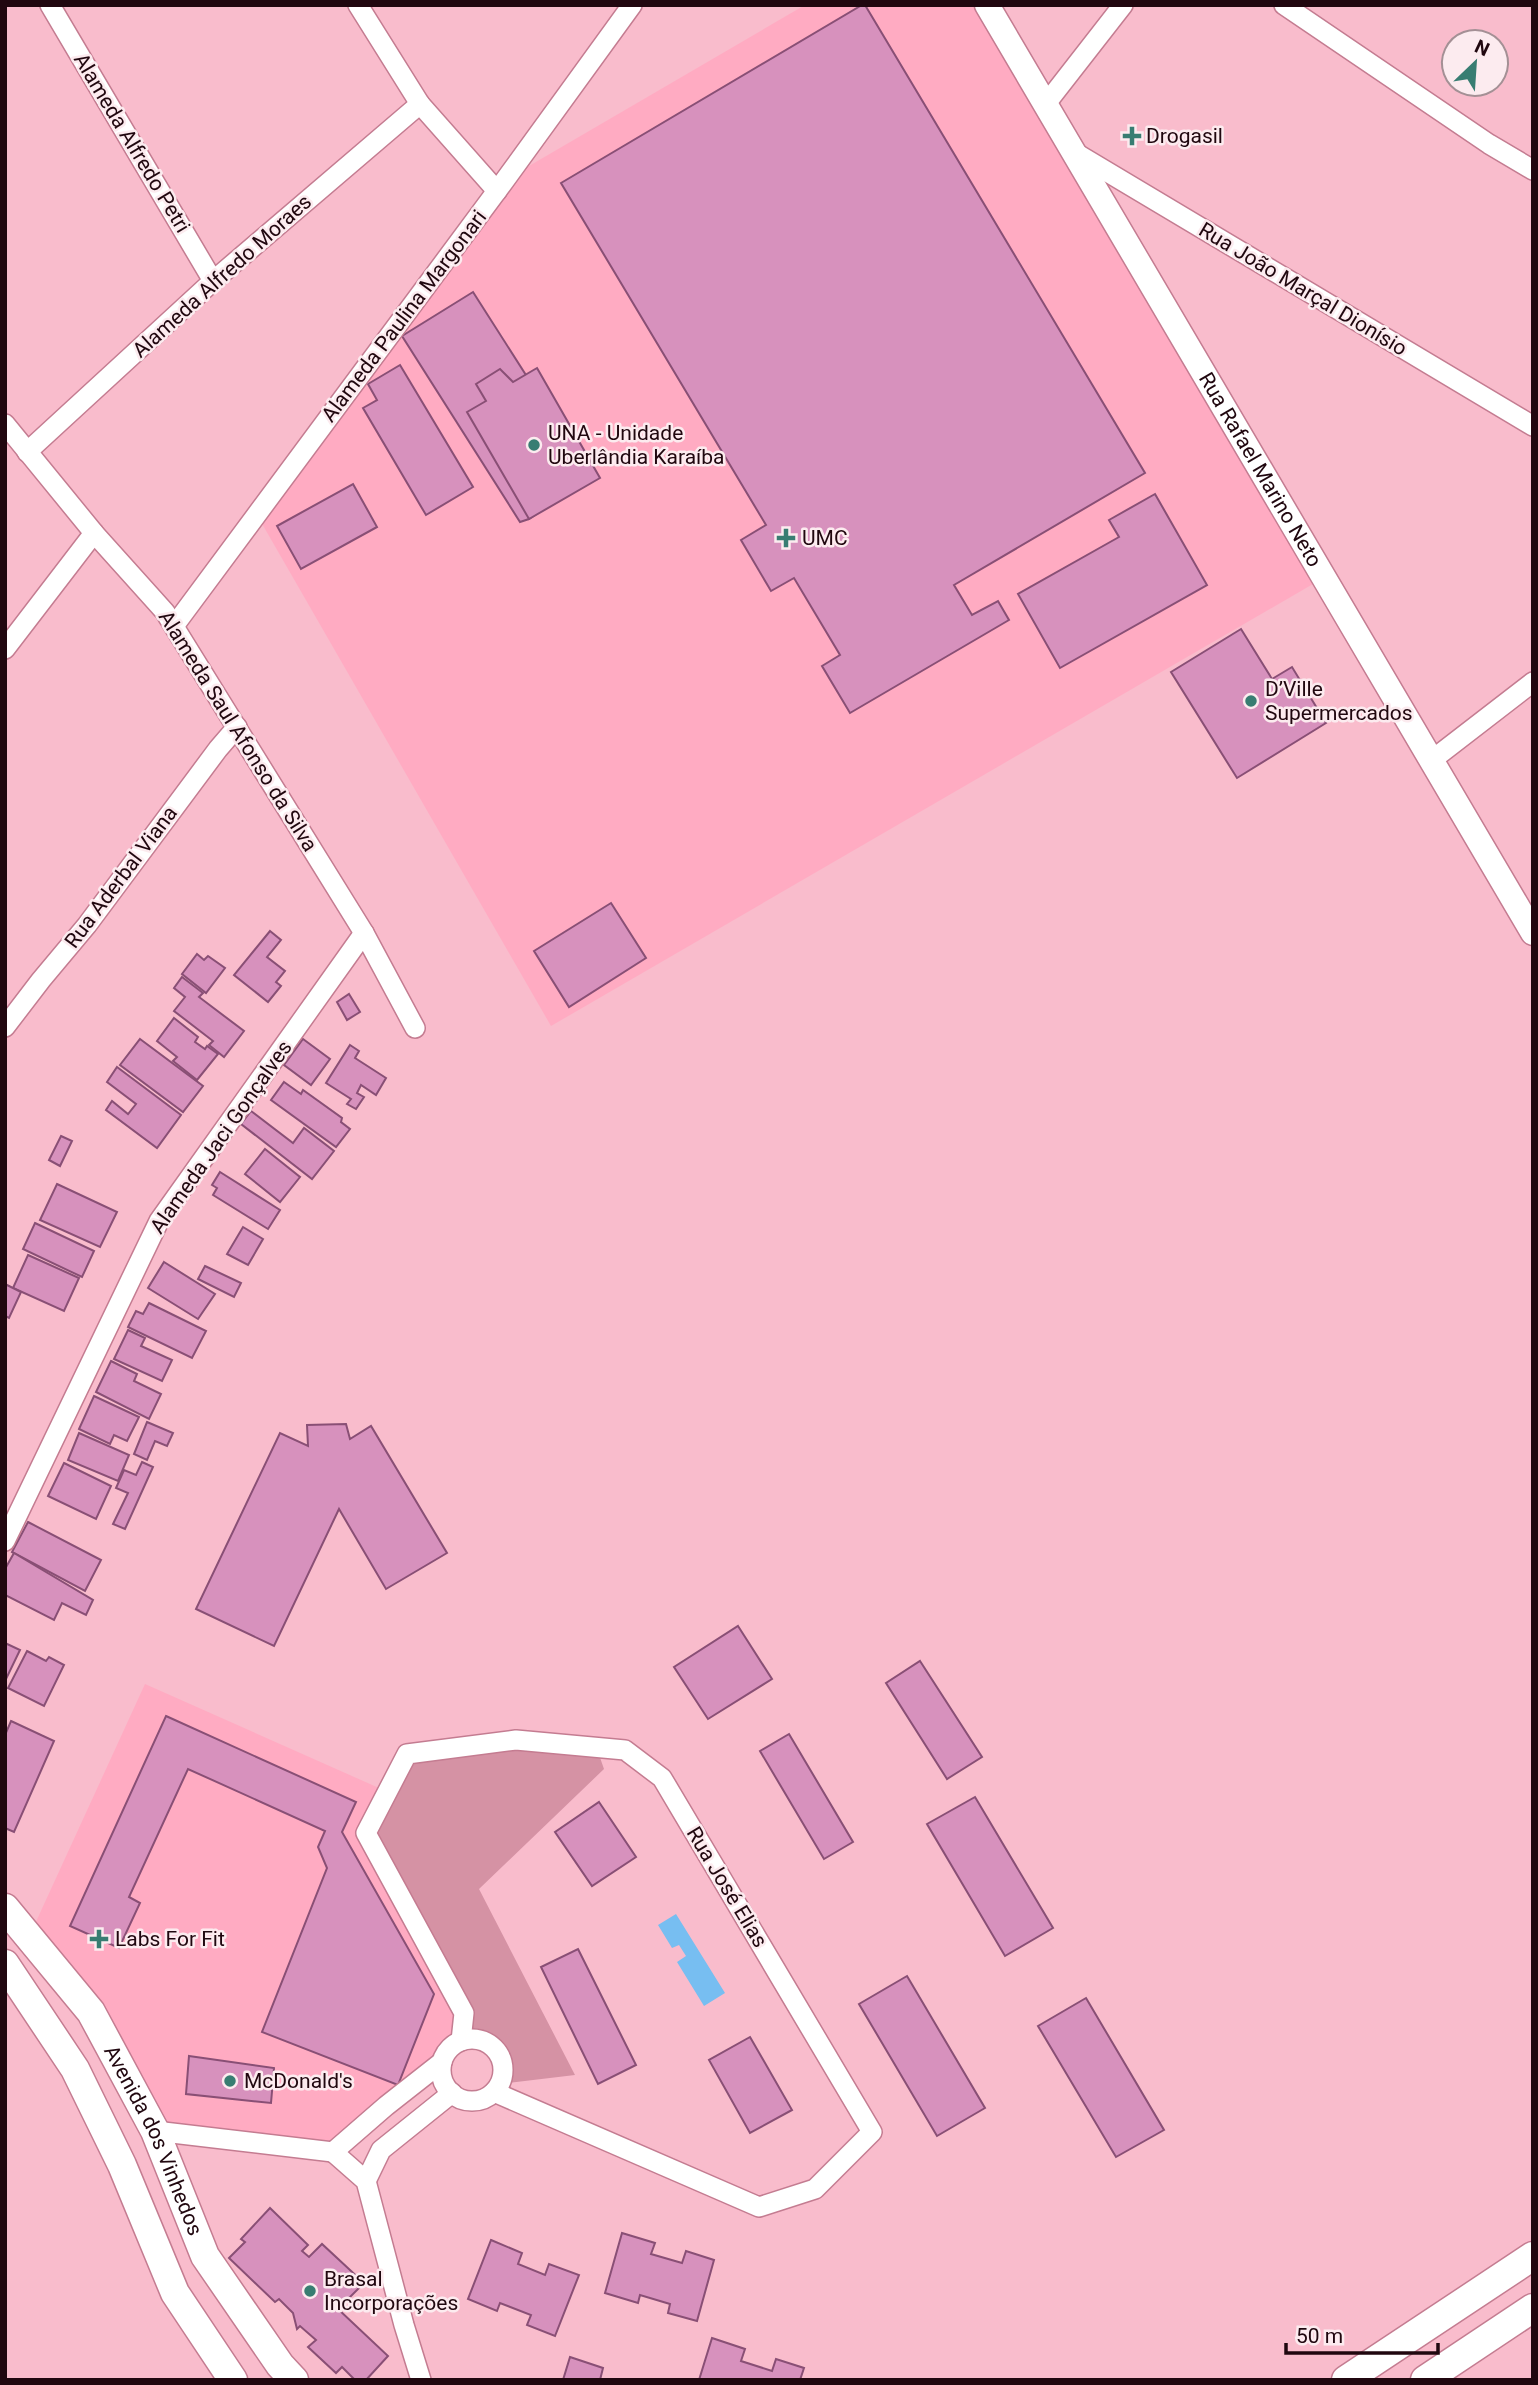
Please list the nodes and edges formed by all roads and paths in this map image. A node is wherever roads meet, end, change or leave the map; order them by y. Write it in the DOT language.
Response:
graph roads {
  1 [pos="50,5"];
  2 [pos="358,5"];
  3 [pos="632,5"];
  4 [pos="987,5"];
  5 [pos="1123,5"];
  6 [pos="1284,5"];
  7 [pos="420,104"];
  8 [pos="1045,105"];
  9 [pos="1074,152"];
  10 [pos="1533,170"];
  11 [pos="497,191"];
  12 [pos="213,281"];
  13 [pos="5,424"];
  14 [pos="1533,426"];
  15 [pos="27,452"];
  16 [pos="94,533"];
  17 [pos="174,626"];
  18 [pos="5,649"];
  19 [pos="1533,682"];
  20 [pos="237,727"];
  21 [pos="1432,760"];
  22 [pos="364,933"];
  23 [pos="1533,933"];
  24 [pos="6,1025"];
  25 [pos="415,1028"];
  26 [pos="5,1541"];
  27 [pos="5,1908"];
  28 [pos="5,1964"];
  29 [pos="461,2041"];
  30 [pos="442,2062"];
  31 [pos="494,2092"];
  32 [pos="452,2093"];
  33 [pos="155,2131"];
  34 [pos="333,2152"];
  35 [pos="366,2181"];
  36 [pos="1533,2256"];
  37 [pos="1533,2308"];
  38 [pos="233,2380"];
  39 [pos="294,2380"];
  40 [pos="421,2380"];
  41 [pos="1346,2380"];
  42 [pos="1425,2380"];
  1 -- 12 [label="street, Alameda Alfredo Petri"];
  2 -- 7 [label="street"];
  3 -- 11 [label="street, Alameda Paulina Margonari"];
  4 -- 8 [label="street, Rua Rafael Marino Neto"];
  5 -- 8 [label="street"];
  6 -- 10 [label="street"];
  7 -- 11 [label="street"];
  7 -- 12 [label="street, Alameda Alfredo Moraes"];
  8 -- 9 [label="street, Rua Rafael Marino Neto"];
  9 -- 14 [label="street, Rua João Marçal Dionísio"];
  9 -- 21 [label="street, Rua Rafael Marino Neto"];
  11 -- 17 [label="street, Alameda Paulina Margonari"];
  12 -- 15 [label="street, Alameda Alfredo Moraes"];
  13 -- 15 [label="street, Alameda Saul Afonso da Silva"];
  15 -- 16 [label="street, Alameda Saul Afonso da Silva"];
  16 -- 17 [label="street, Alameda Saul Afonso da Silva"];
  16 -- 18 [label="street"];
  17 -- 20 [label="street, Alameda Saul Afonso da Silva"];
  19 -- 21 [label="street"];
  20 -- 22 [label="street, Alameda Saul Afonso da Silva"];
  20 -- 24 [label="street, Rua Aderbal Viana"];
  21 -- 23 [label="street, Rua Rafael Marino Neto"];
  22 -- 25 [label="street, Alameda Saul Afonso da Silva"];
  22 -- 26 [label="street, Alameda Jaci Gonçalves"];
  27 -- 33 [label="main road, Avenida dos Vinhedos"];
  28 -- 38 [label="main road, Avenida dos Vinhedos"];
  29 -- 30 [label="street"];
  29 -- 31 [label="street"];
  29 -- 31 [label="street, Rua José Elias"];
  30 -- 32 [label="street"];
  30 -- 34 [label="street"];
  31 -- 32 [label="street"];
  32 -- 35 [label="street"];
  33 -- 34 [label="street"];
  33 -- 39 [label="main road, Avenida dos Vinhedos"];
  34 -- 35 [label="street"];
  35 -- 40 [label="street"];
  36 -- 41 [label="main road"];
  37 -- 42 [label="main road"];
}
